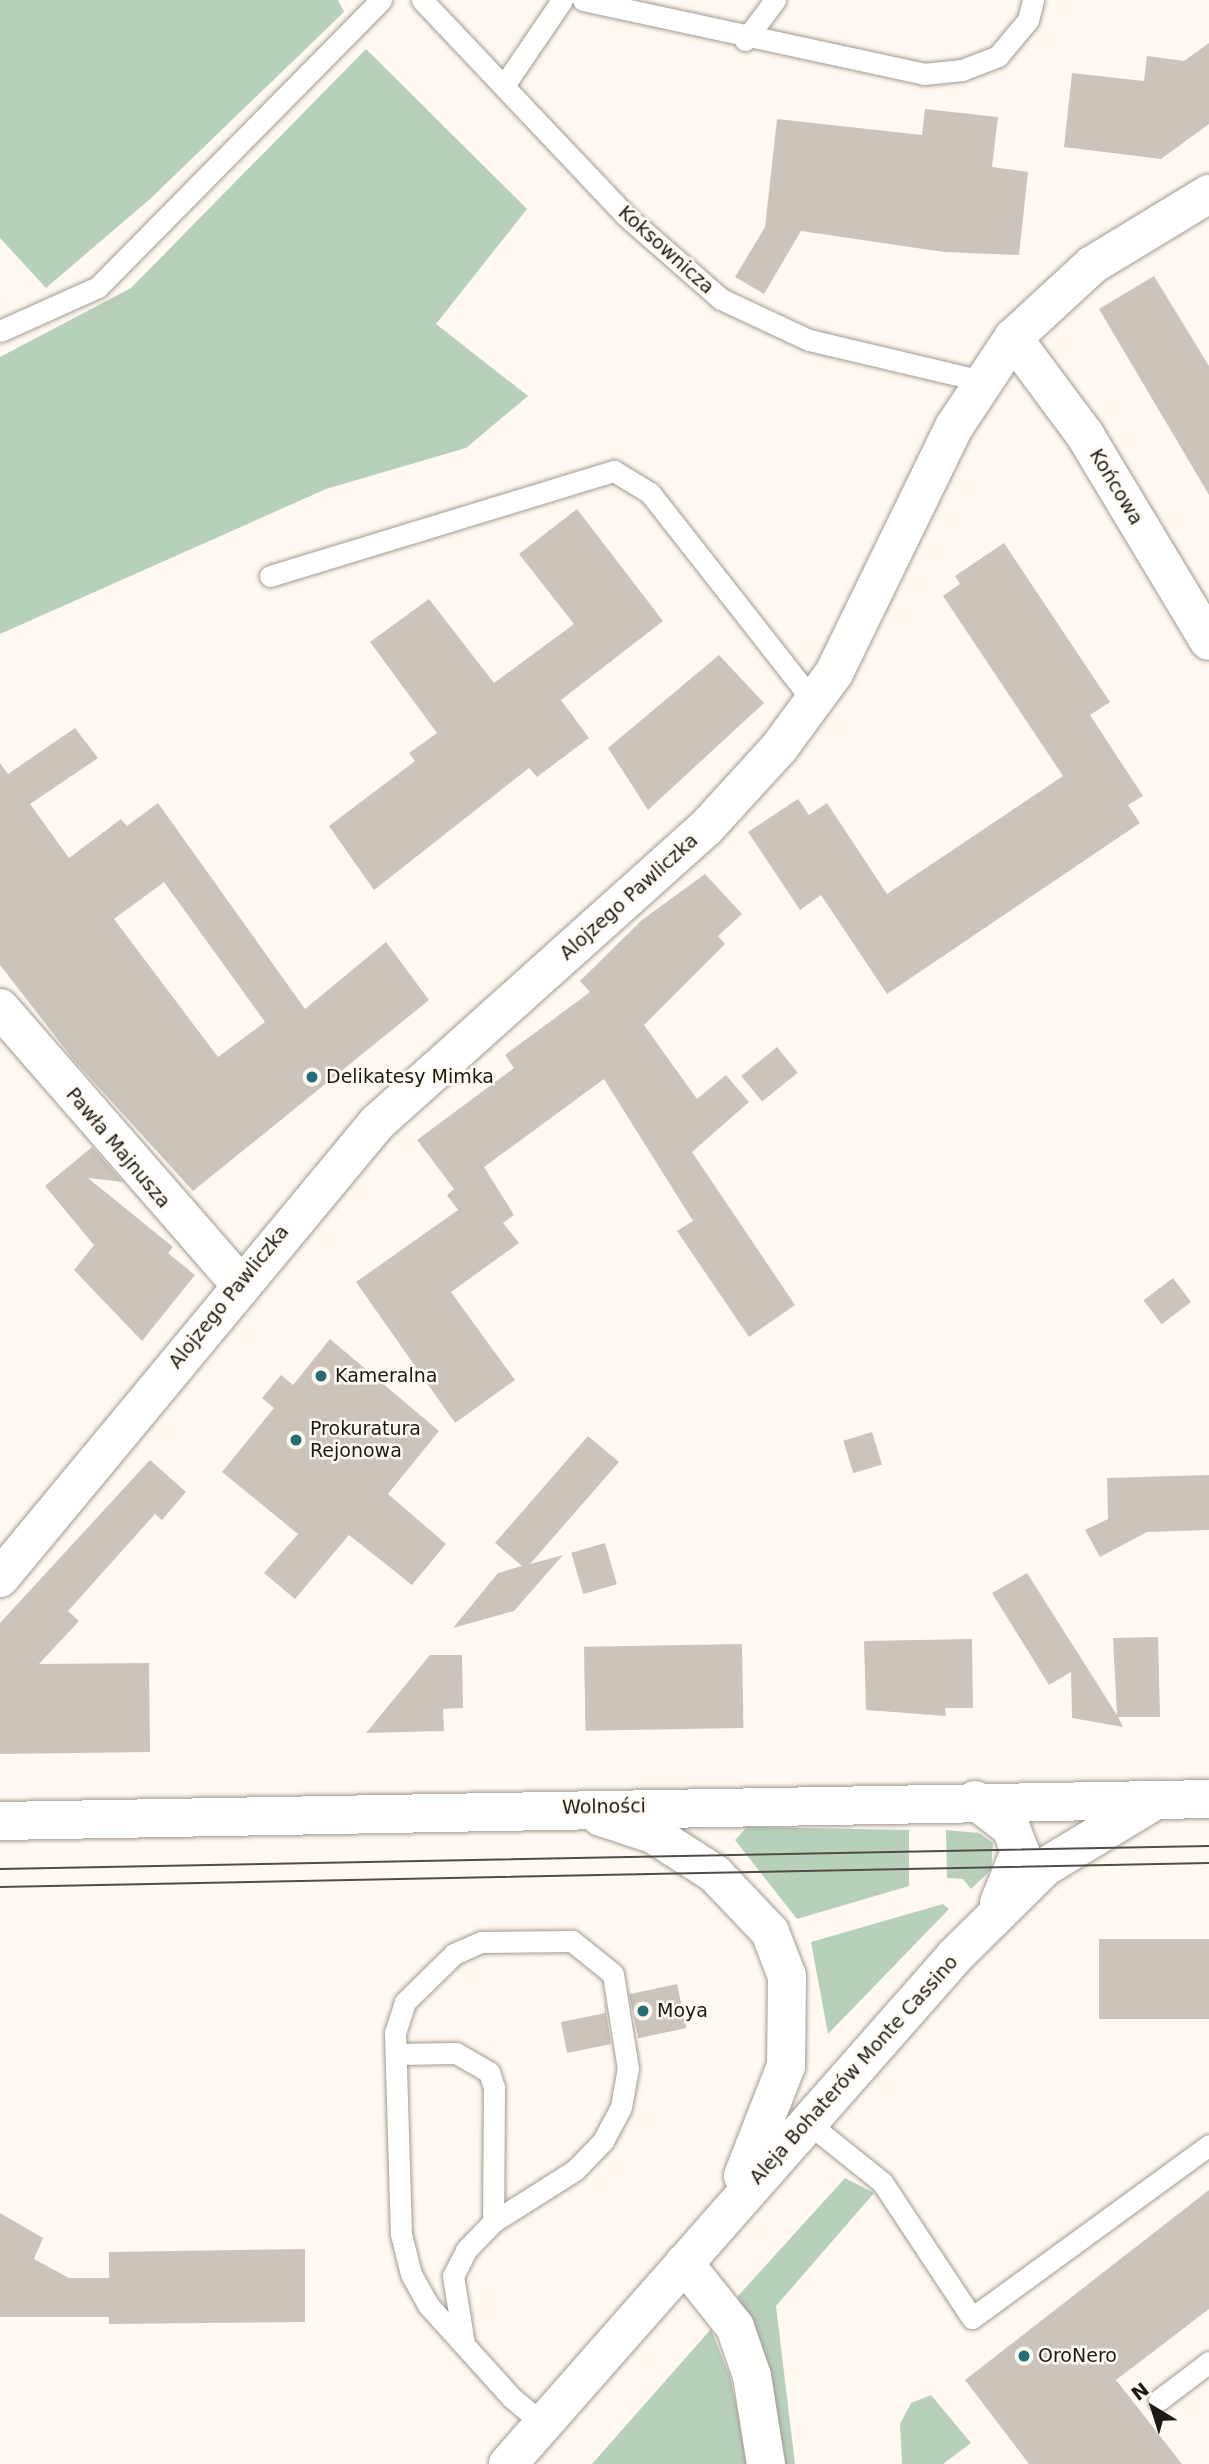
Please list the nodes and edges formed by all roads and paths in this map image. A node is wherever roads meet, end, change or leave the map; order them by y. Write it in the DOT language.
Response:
graph roads {
  1 [pos="381,0"];
  2 [pos="422,0"];
  3 [pos="562,0"];
  4 [pos="583,0"];
  5 [pos="775,0"];
  6 [pos="1033,0"];
  7 [pos="745,40"];
  8 [pos="505,84"];
  9 [pos="1209,194"];
  10 [pos="0,331"];
  11 [pos="1013,338"];
  12 [pos="983,382"];
  13 [pos="270,576"];
  14 [pos="1209,641"];
  15 [pos="813,701"];
  16 [pos="0,1008"];
  17 [pos="240,1284"];
  18 [pos="0,1578"];
  19 [pos="1157,1799"];
  20 [pos="1209,1799"];
  21 [pos="975,1800"];
  22 [pos="555,1808"];
  23 [pos="0,1821"];
  24 [pos="985,1926"];
  25 [pos="396,2054"];
  26 [pos="807,2122"];
  27 [pos="1209,2146"];
  28 [pos="724,2216"];
  29 [pos="493,2222"];
  30 [pos="684,2263"];
  31 [pos="464,2344"];
  32 [pos="1209,2362"];
  33 [pos="1159,2400"];
  34 [pos="542,2423"];
  35 [pos="508,2464"];
  36 [pos="766,2464"];
  1 -- 10 [label="lane"];
  2 -- 8 [label="lane, Koksownicza"];
  3 -- 8 [label="lane"];
  4 -- 7 [label="lane"];
  5 -- 7 [label="lane"];
  6 -- 7 [label="lane"];
  8 -- 12 [label="lane, Koksownicza"];
  9 -- 11 [label="street, Alojzego Pawliczka"];
  11 -- 12 [label="street, Alojzego Pawliczka"];
  11 -- 14 [label="street, Końcowa"];
  12 -- 15 [label="street, Alojzego Pawliczka"];
  13 -- 15 [label="lane"];
  15 -- 17 [label="street, Alojzego Pawliczka"];
  16 -- 17 [label="street, Pawła Majnusza"];
  17 -- 18 [label="street, Alojzego Pawliczka"];
  19 -- 20 [label="street, Wolności"];
  19 -- 21 [label="street, Wolności"];
  19 -- 24 [label="street, Aleja Bohaterów Monte Cassino"];
  21 -- 22 [label="street, Wolności"];
  21 -- 24 [label="street, Aleja Bohaterów Monte Cassino"];
  22 -- 23 [label="street, Wolności"];
  22 -- 28 [label="street, Aleja Bohaterów Monte Cassino"];
  24 -- 26 [label="street, Aleja Bohaterów Monte Cassino"];
  25 -- 29 [label="lane"];
  25 -- 29 [label="lane"];
  25 -- 31 [label="lane"];
  26 -- 27 [label="lane"];
  26 -- 28 [label="street, Aleja Bohaterów Monte Cassino"];
  28 -- 30 [label="street, Aleja Bohaterów Monte Cassino"];
  29 -- 31 [label="lane"];
  30 -- 34 [label="street, Aleja Bohaterów Monte Cassino"];
  30 -- 36 [label="street"];
  31 -- 34 [label="lane"];
  32 -- 33 [label="lane"];
  34 -- 35 [label="street, Aleja Bohaterów Monte Cassino"];
}
